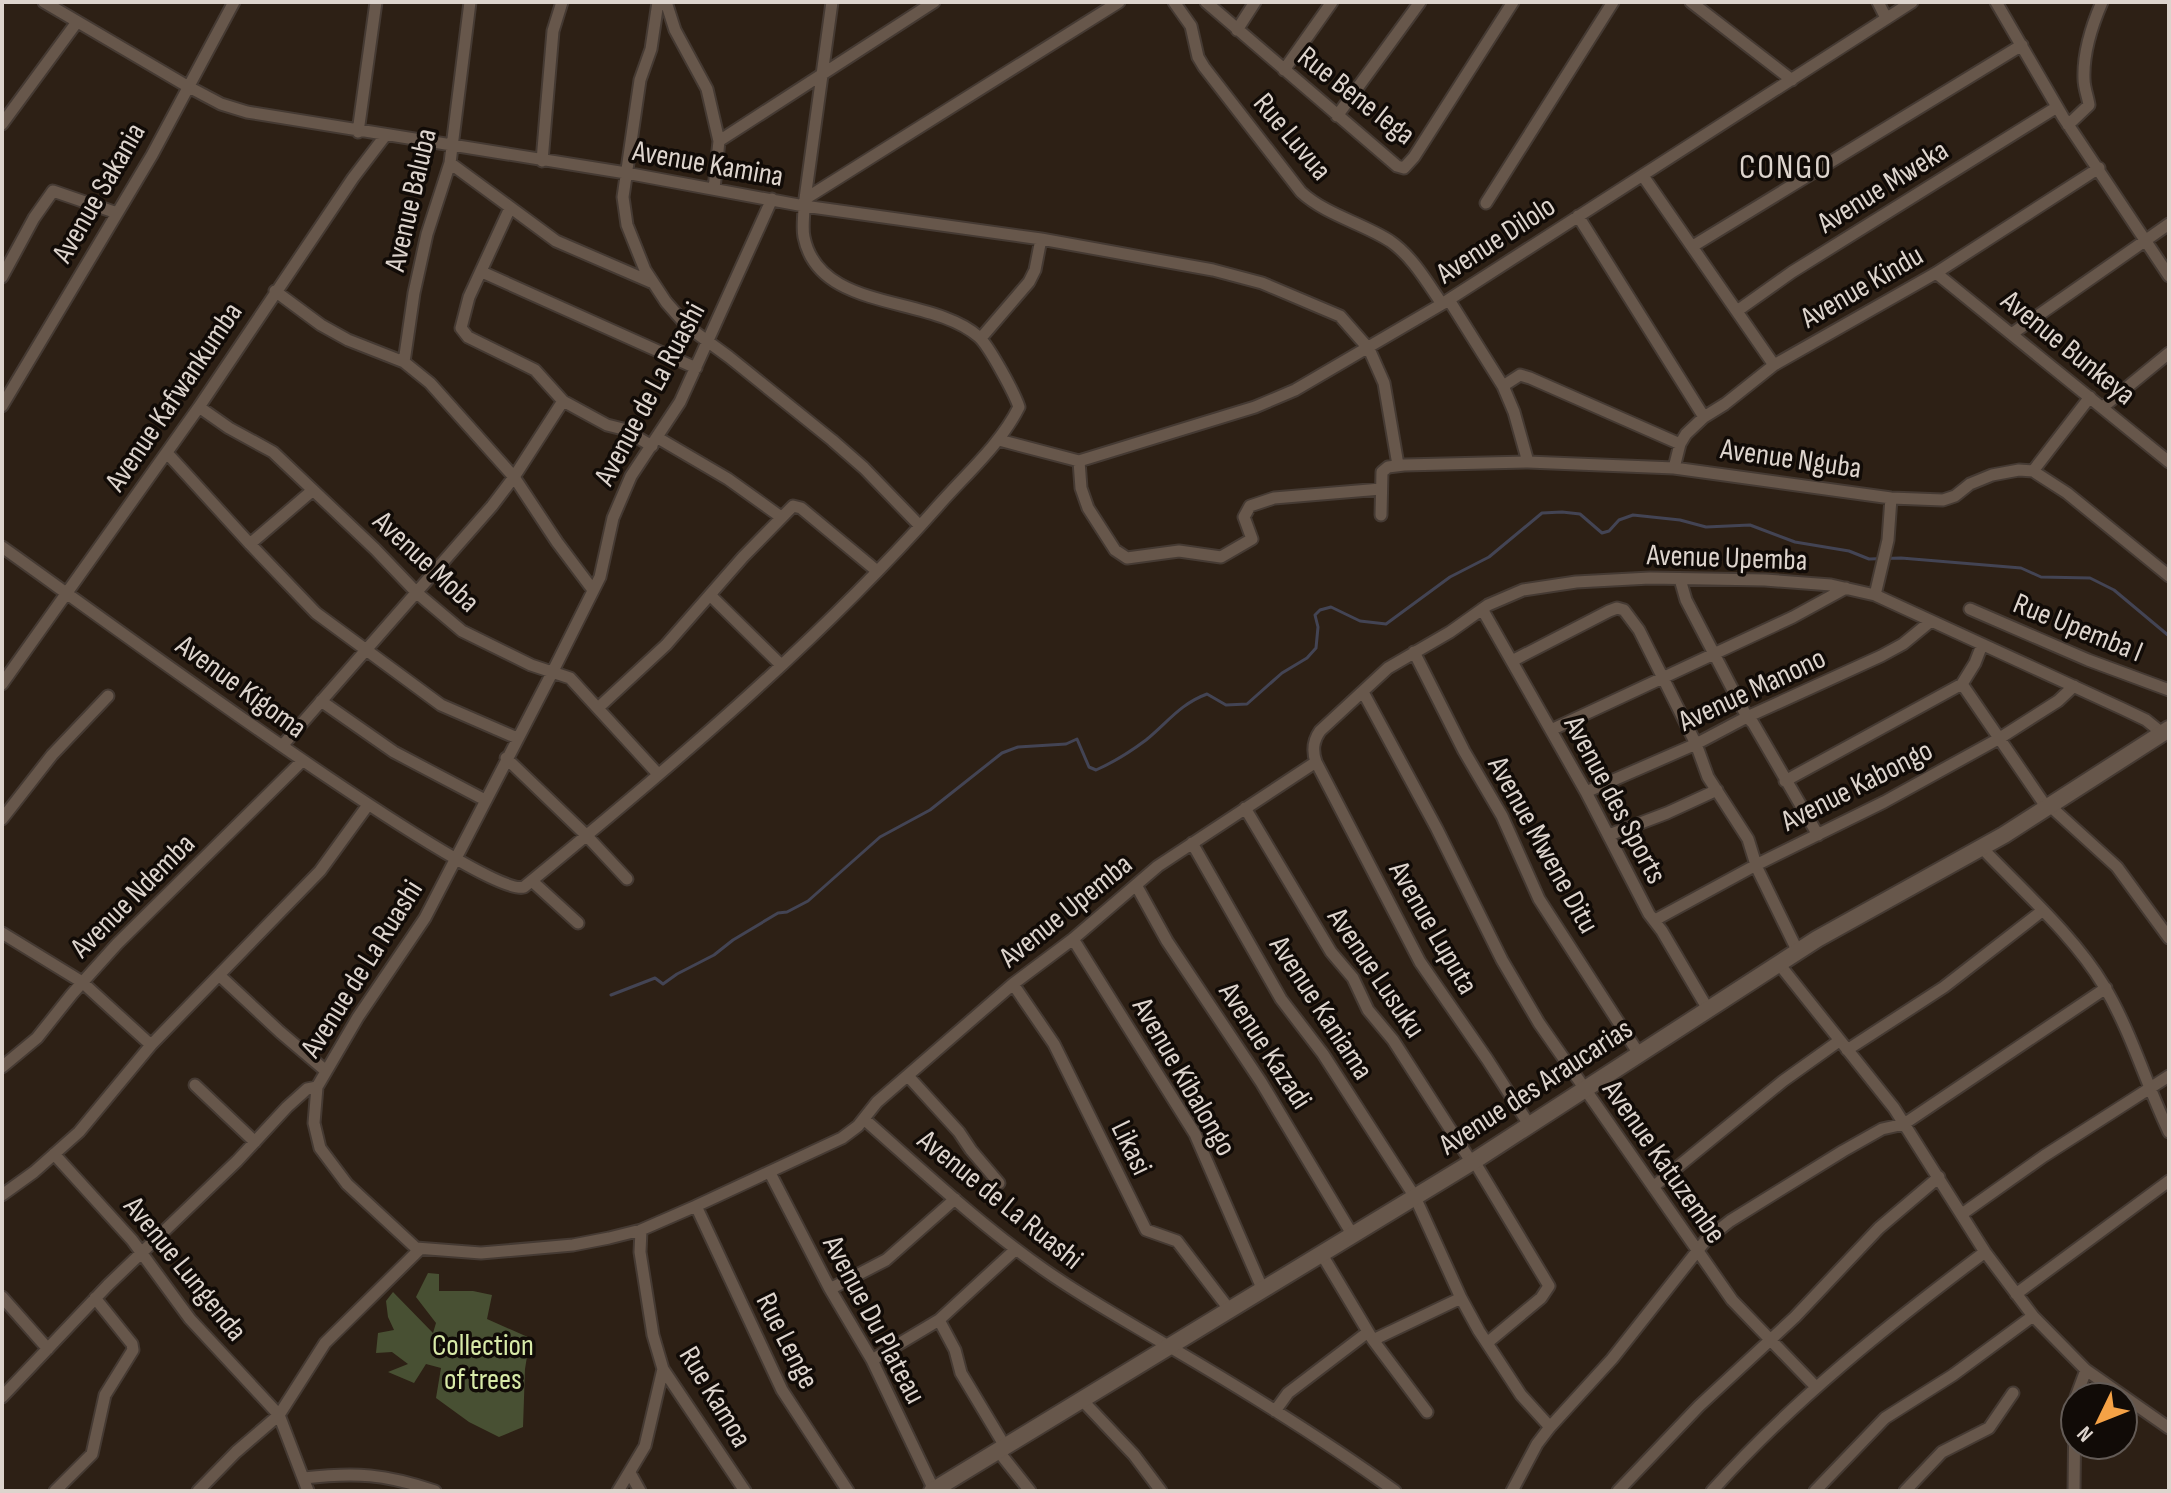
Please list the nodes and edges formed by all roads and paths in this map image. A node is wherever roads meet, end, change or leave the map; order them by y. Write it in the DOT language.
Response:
graph roads {
  1 [pos="44,2"];
  2 [pos="234,2"];
  3 [pos="376,2"];
  4 [pos="470,2"];
  5 [pos="562,2"];
  6 [pos="658,2"];
  7 [pos="666,2"];
  8 [pos="832,2"];
  9 [pos="934,2"];
  10 [pos="1119,2"];
  11 [pos="1174,2"];
  12 [pos="1206,2"];
  13 [pos="1255,2"];
  14 [pos="1332,2"];
  15 [pos="1420,2"];
  16 [pos="1513,2"];
  17 [pos="1613,2"];
  18 [pos="1691,2"];
  19 [pos="1878,2"];
  20 [pos="1912,2"];
  21 [pos="1996,2"];
  22 [pos="2102,2"];
  23 [pos="1886,18"];
  24 [pos="77,22"];
  25 [pos="1237,30"];
  26 [pos="2022,45"];
  27 [pos="1284,70"];
  28 [pos="824,71"];
  29 [pos="1792,80"];
  30 [pos="187,86"];
  31 [pos="2057,107"];
  32 [pos="1337,116"];
  33 [pos="2,124"];
  34 [pos="2068,125"];
  35 [pos="358,132"];
  36 [pos="385,136"];
  37 [pos="719,141"];
  38 [pos="451,146"];
  39 [pos="542,161"];
  40 [pos="450,163"];
  41 [pos="2099,168"];
  42 [pos="626,173"];
  43 [pos="1643,176"];
  44 [pos="714,189"];
  45 [pos="772,199"];
  46 [pos="804,202"];
  47 [pos="1486,203"];
  48 [pos="510,208"];
  49 [pos="117,213"];
  50 [pos="1578,216"];
  51 [pos="2169,224"];
  52 [pos="1041,239"];
  53 [pos="2146,240"];
  54 [pos="1693,246"];
  55 [pos="482,272"];
  56 [pos="1936,273"];
  57 [pos="2169,276"];
  58 [pos="2,277"];
  59 [pos="652,283"];
  60 [pos="275,291"];
  61 [pos="1445,302"];
  62 [pos="1737,311"];
  63 [pos="2013,333"];
  64 [pos="981,338"];
  65 [pos="707,341"];
  66 [pos="1369,349"];
  67 [pos="2169,353"];
  68 [pos="404,362"];
  69 [pos="1774,365"];
  70 [pos="696,368"];
  71 [pos="1503,386"];
  72 [pos="2090,397"];
  73 [pos="563,401"];
  74 [pos="2,406"];
  75 [pos="199,407"];
  76 [pos="2103,407"];
  77 [pos="1704,417"];
  78 [pos="999,440"];
  79 [pos="655,442"];
  80 [pos="1680,444"];
  81 [pos="167,453"];
  82 [pos="1079,461"];
  83 [pos="2169,461"];
  84 [pos="1528,462"];
  85 [pos="1398,465"];
  86 [pos="1674,468"];
  87 [pos="2033,471"];
  88 [pos="514,477"];
  89 [pos="1381,489"];
  90 [pos="313,490"];
  91 [pos="1891,498"];
  92 [pos="1381,515"];
  93 [pos="781,517"];
  94 [pos="920,526"];
  95 [pos="250,544"];
  96 [pos="2,547"];
  97 [pos="877,571"];
  98 [pos="2169,576"];
  99 [pos="1680,579"];
  100 [pos="1846,588"];
  101 [pos="593,590"];
  102 [pos="68,593"];
  103 [pos="417,593"];
  104 [pos="1875,595"];
  105 [pos="711,596"];
  106 [pos="1482,609"];
  107 [pos="1970,609"];
  108 [pos="1931,621"];
  109 [pos="1982,645"];
  110 [pos="367,648"];
  111 [pos="1414,652"];
  112 [pos="1715,652"];
  113 [pos="1512,661"];
  114 [pos="780,664"];
  115 [pos="553,671"];
  116 [pos="1662,678"];
  117 [pos="2,684"];
  118 [pos="1962,684"];
  119 [pos="2074,686"];
  120 [pos="2169,690"];
  121 [pos="1363,692"];
  122 [pos="108,696"];
  123 [pos="321,701"];
  124 [pos="598,708"];
  125 [pos="1747,717"];
  126 [pos="1551,730"];
  127 [pos="2166,731"];
  128 [pos="517,738"];
  129 [pos="2000,738"];
  130 [pos="1696,744"];
  131 [pos="1313,745"];
  132 [pos="282,746"];
  133 [pos="506,758"];
  134 [pos="302,761"];
  135 [pos="1316,762"];
  136 [pos="658,774"];
  137 [pos="1785,781"];
  138 [pos="1717,790"];
  139 [pos="1586,792"];
  140 [pos="485,800"];
  141 [pos="368,805"];
  142 [pos="2049,807"];
  143 [pos="1245,808"];
  144 [pos="2,819"];
  145 [pos="586,835"];
  146 [pos="1609,835"];
  147 [pos="1818,835"];
  148 [pos="1192,843"];
  149 [pos="1982,848"];
  150 [pos="457,859"];
  151 [pos="1756,865"];
  152 [pos="627,879"];
  153 [pos="532,881"];
  154 [pos="1136,885"];
  155 [pos="2042,911"];
  156 [pos="1655,920"];
  157 [pos="578,923"];
  158 [pos="2,933"];
  159 [pos="2169,938"];
  160 [pos="1073,939"];
  161 [pos="1798,952"];
  162 [pos="1779,964"];
  163 [pos="219,975"];
  164 [pos="82,982"];
  165 [pos="1013,984"];
  166 [pos="2106,988"];
  167 [pos="1709,1011"];
  168 [pos="151,1045"];
  169 [pos="1843,1046"];
  170 [pos="1639,1054"];
  171 [pos="2,1067"];
  172 [pos="326,1071"];
  173 [pos="908,1076"];
  174 [pos="2169,1076"];
  175 [pos="195,1085"];
  176 [pos="317,1087"];
  177 [pos="2148,1089"];
  178 [pos="1583,1090"];
  179 [pos="864,1119"];
  180 [pos="1904,1124"];
  181 [pos="1530,1126"];
  182 [pos="2169,1132"];
  183 [pos="255,1142"];
  184 [pos="54,1154"];
  185 [pos="1473,1162"];
  186 [pos="770,1173"];
  187 [pos="1939,1177"];
  188 [pos="2169,1181"];
  189 [pos="999,1183"];
  190 [pos="1653,1187"];
  191 [pos="2,1195"];
  192 [pos="1415,1197"];
  193 [pos="955,1199"];
  194 [pos="696,1206"];
  195 [pos="1962,1214"];
  196 [pos="641,1230"];
  197 [pos="1352,1234"];
  198 [pos="1016,1249"];
  199 [pos="1697,1249"];
  200 [pos="419,1250"];
  201 [pos="140,1252"];
  202 [pos="1985,1252"];
  203 [pos="1321,1253"];
  204 [pos="1262,1288"];
  205 [pos="830,1289"];
  206 [pos="2016,1294"];
  207 [pos="2,1297"];
  208 [pos="95,1298"];
  209 [pos="1461,1298"];
  210 [pos="1229,1309"];
  211 [pos="2033,1316"];
  212 [pos="939,1320"];
  213 [pos="1370,1336"];
  214 [pos="1770,1340"];
  215 [pos="1487,1343"];
  216 [pos="1170,1347"];
  217 [pos="48,1349"];
  218 [pos="872,1360"];
  219 [pos="663,1369"];
  220 [pos="2086,1370"];
  221 [pos="2082,1381"];
  222 [pos="1816,1387"];
  223 [pos="2013,1393"];
  224 [pos="2,1397"];
  225 [pos="1082,1400"];
  226 [pos="1275,1411"];
  227 [pos="1427,1412"];
  228 [pos="279,1415"];
  229 [pos="1550,1427"];
  230 [pos="2169,1428"];
  231 [pos="1003,1450"];
  232 [pos="2076,1461"];
  233 [pos="630,1473"];
  234 [pos="304,1478"];
  235 [pos="933,1490"];
  236 [pos="2076,1490"];
  237 [pos="55,1491"];
  238 [pos="198,1491"];
  239 [pos="308,1491"];
  240 [pos="435,1491"];
  241 [pos="618,1491"];
  242 [pos="640,1491"];
  243 [pos="745,1491"];
  244 [pos="848,1491"];
  245 [pos="1030,1491"];
  246 [pos="1161,1491"];
  247 [pos="1395,1491"];
  248 [pos="1512,1491"];
  249 [pos="1618,1491"];
  250 [pos="1712,1491"];
  251 [pos="1815,1491"];
  252 [pos="1905,1491"];
  1 -- 24 [label="street, Avenue Kamina"];
  2 -- 30 [label="street, Avenue Sakania"];
  3 -- 35 [label="street"];
  4 -- 38 [label="street, Avenue Baluba"];
  5 -- 39 [label="street"];
  6 -- 42 [label="street"];
  7 -- 37 [label="street"];
  8 -- 28 [label="street"];
  9 -- 28 [label="street"];
  10 -- 46 [label="street"];
  11 -- 61 [label="street, Rue Luvua"];
  12 -- 25 [label="street, Rue Bene lega"];
  13 -- 25 [label="street"];
  14 -- 27 [label="street"];
  15 -- 32 [label="street"];
  16 -- 32 [label="street, Rue Bene lega"];
  17 -- 47 [label="street"];
  18 -- 29 [label="street"];
  19 -- 23 [label="street"];
  20 -- 23 [label="street, Avenue Dilolo"];
  21 -- 26 [label="street"];
  22 -- 34 [label="street"];
  23 -- 29 [label="street, Avenue Dilolo"];
  24 -- 30 [label="street, Avenue Kamina"];
  24 -- 33 [label="street"];
  25 -- 27 [label="street, Rue Bene lega"];
  26 -- 31 [label="street"];
  26 -- 54 [label="street"];
  27 -- 32 [label="street, Rue Bene lega"];
  28 -- 37 [label="street"];
  28 -- 46 [label="street"];
  29 -- 43 [label="street, Avenue Dilolo"];
  30 -- 35 [label="street, Avenue Kamina"];
  30 -- 49 [label="street, Avenue Sakania"];
  31 -- 34 [label="street"];
  31 -- 62 [label="street, Avenue Mweka"];
  34 -- 41 [label="street"];
  35 -- 36 [label="street, Avenue Kamina"];
  36 -- 38 [label="street, Avenue Kamina"];
  36 -- 60 [label="street, Avenue Kafwankumba"];
  37 -- 44 [label="street"];
  38 -- 39 [label="street, Avenue Kamina"];
  38 -- 40 [label="street, Avenue Baluba"];
  39 -- 42 [label="street, Avenue Kamina"];
  40 -- 48 [label="street"];
  40 -- 68 [label="street, Avenue Baluba"];
  41 -- 53 [label="street"];
  41 -- 56 [label="street, Avenue Kindu"];
  42 -- 44 [label="street, Avenue Kamina"];
  42 -- 59 [label="street"];
  43 -- 50 [label="street, Avenue Dilolo"];
  43 -- 54 [label="street"];
  44 -- 45 [label="street, Avenue Kamina"];
  45 -- 46 [label="street, Avenue Kamina"];
  45 -- 65 [label="street, Avenue de La Ruashi"];
  46 -- 52 [label="street, Avenue Kamina"];
  46 -- 64 [label="street"];
  48 -- 55 [label="street"];
  48 -- 59 [label="street"];
  49 -- 58 [label="street"];
  49 -- 74 [label="street, Avenue Sakania"];
  50 -- 61 [label="street, Avenue Dilolo"];
  50 -- 77 [label="street"];
  51 -- 53 [label="street"];
  52 -- 64 [label="street"];
  52 -- 66 [label="street, Avenue Kamina"];
  53 -- 57 [label="street"];
  53 -- 63 [label="street"];
  54 -- 62 [label="street"];
  55 -- 70 [label="street"];
  55 -- 73 [label="street"];
  56 -- 63 [label="street, Avenue Bunkeya"];
  56 -- 69 [label="street, Avenue Kindu"];
  59 -- 65 [label="street"];
  60 -- 68 [label="street"];
  60 -- 75 [label="street, Avenue Kafwankumba"];
  61 -- 66 [label="street, Avenue Dilolo"];
  61 -- 71 [label="street, Rue Luvua"];
  62 -- 69 [label="street"];
  63 -- 72 [label="street, Avenue Bunkeya"];
  64 -- 78 [label="street"];
  65 -- 70 [label="street, Avenue de La Ruashi"];
  65 -- 94 [label="street"];
  66 -- 82 [label="street, Avenue Dilolo"];
  66 -- 85 [label="street, Avenue Kamina"];
  67 -- 76 [label="street"];
  68 -- 88 [label="street"];
  69 -- 77 [label="street, Avenue Kindu"];
  70 -- 79 [label="street, Avenue de La Ruashi"];
  71 -- 80 [label="street"];
  71 -- 84 [label="street, Rue Luvua"];
  72 -- 76 [label="street, Avenue Bunkeya"];
  72 -- 87 [label="street"];
  73 -- 79 [label="street"];
  73 -- 88 [label="street"];
  75 -- 81 [label="street, Avenue Kafwankumba"];
  75 -- 90 [label="street, Avenue Moba"];
  76 -- 83 [label="street, Avenue Bunkeya"];
  77 -- 80 [label="street, Avenue Kindu"];
  78 -- 82 [label="street"];
  78 -- 94 [label="street"];
  79 -- 93 [label="street"];
  79 -- 101 [label="street, Avenue de La Ruashi"];
  80 -- 86 [label="street, Avenue Kindu"];
  81 -- 95 [label="street"];
  81 -- 102 [label="street, Avenue Kafwankumba"];
  82 -- 89 [label="street"];
  84 -- 85 [label="street, Avenue Nguba"];
  84 -- 86 [label="street, Avenue Nguba"];
  85 -- 89 [label="street"];
  86 -- 91 [label="street, Avenue Nguba"];
  87 -- 91 [label="street, Avenue Nguba"];
  87 -- 98 [label="street"];
  88 -- 101 [label="street"];
  88 -- 103 [label="street"];
  89 -- 92 [label="street"];
  90 -- 95 [label="street"];
  90 -- 103 [label="street, Avenue Moba"];
  91 -- 104 [label="street"];
  93 -- 97 [label="street"];
  93 -- 105 [label="street"];
  94 -- 97 [label="street"];
  95 -- 110 [label="street"];
  96 -- 102 [label="street, Avenue Kigoma"];
  97 -- 114 [label="street"];
  99 -- 100 [label="street, Avenue Upemba"];
  99 -- 106 [label="street, Avenue Upemba"];
  99 -- 112 [label="street"];
  100 -- 104 [label="street, Avenue Upemba"];
  100 -- 112 [label="street"];
  101 -- 115 [label="street, Avenue de La Ruashi"];
  102 -- 117 [label="street, Avenue Kafwankumba"];
  102 -- 132 [label="street, Avenue Kigoma"];
  103 -- 110 [label="street"];
  103 -- 115 [label="street, Avenue Moba"];
  104 -- 108 [label="street, Avenue Upemba"];
  105 -- 114 [label="street"];
  105 -- 124 [label="street"];
  106 -- 111 [label="street, Avenue Upemba"];
  106 -- 113 [label="street, Avenue des Sports"];
  107 -- 120 [label="street, Rue Upemba I"];
  108 -- 109 [label="street, Avenue Upemba"];
  108 -- 125 [label="street, Avenue Manono"];
  109 -- 118 [label="street"];
  109 -- 119 [label="street, Avenue Upemba"];
  110 -- 123 [label="street"];
  110 -- 128 [label="street"];
  111 -- 121 [label="street, Avenue Upemba"];
  111 -- 170 [label="street, Avenue Mwene Ditu"];
  112 -- 116 [label="street"];
  112 -- 125 [label="street"];
  113 -- 116 [label="street"];
  113 -- 126 [label="street, Avenue des Sports"];
  114 -- 136 [label="street"];
  115 -- 124 [label="street, Avenue Moba"];
  115 -- 128 [label="street, Avenue de La Ruashi"];
  116 -- 126 [label="street"];
  116 -- 130 [label="street"];
  118 -- 129 [label="street"];
  118 -- 137 [label="street"];
  119 -- 127 [label="street, Avenue Upemba"];
  119 -- 129 [label="street, Avenue Kabongo"];
  121 -- 131 [label="street, Avenue Upemba"];
  121 -- 178 [label="street, Avenue Katuzembe"];
  122 -- 144 [label="street"];
  123 -- 132 [label="street"];
  123 -- 140 [label="street"];
  124 -- 136 [label="street, Avenue Moba"];
  125 -- 130 [label="street, Avenue Manono"];
  125 -- 137 [label="street"];
  126 -- 139 [label="street, Avenue des Sports"];
  127 -- 142 [label="street, Avenue des Araucarias"];
  128 -- 133 [label="street, Avenue de La Ruashi"];
  129 -- 142 [label="street"];
  129 -- 147 [label="street, Avenue Kabongo"];
  130 -- 138 [label="street"];
  130 -- 139 [label="street, Avenue Manono"];
  131 -- 135 [label="street, Avenue Luputa"];
  132 -- 134 [label="street, Avenue Kigoma"];
  133 -- 140 [label="street, Avenue de La Ruashi"];
  133 -- 145 [label="street"];
  134 -- 141 [label="street, Avenue Kigoma"];
  134 -- 164 [label="street, Avenue Ndemba"];
  135 -- 143 [label="street, Avenue Upemba"];
  135 -- 181 [label="street, Avenue Luputa"];
  136 -- 145 [label="street"];
  137 -- 147 [label="street"];
  138 -- 146 [label="street"];
  138 -- 151 [label="street"];
  139 -- 146 [label="street, Avenue des Sports"];
  140 -- 150 [label="street, Avenue de La Ruashi"];
  141 -- 150 [label="street, Avenue Kigoma"];
  141 -- 163 [label="street"];
  142 -- 149 [label="street, Avenue des Araucarias"];
  142 -- 159 [label="street"];
  143 -- 148 [label="street, Avenue Upemba"];
  143 -- 185 [label="street, Avenue Lusuku"];
  145 -- 152 [label="street"];
  145 -- 153 [label="street"];
  146 -- 156 [label="street, Avenue des Sports"];
  147 -- 151 [label="street, Avenue Kabongo"];
  148 -- 154 [label="street, Avenue Upemba"];
  148 -- 192 [label="street, Avenue Kaniama"];
  149 -- 155 [label="street"];
  149 -- 161 [label="street, Avenue des Araucarias"];
  150 -- 153 [label="street, Avenue Kigoma"];
  150 -- 172 [label="street, Avenue de La Ruashi"];
  151 -- 156 [label="street, Avenue Kabongo"];
  151 -- 161 [label="street"];
  153 -- 157 [label="street"];
  154 -- 160 [label="street, Avenue Upemba"];
  154 -- 197 [label="street, Avenue Kazadi"];
  155 -- 166 [label="street"];
  155 -- 169 [label="street"];
  156 -- 167 [label="street, Avenue des Sports"];
  158 -- 164 [label="street"];
  160 -- 165 [label="street, Avenue Upemba"];
  160 -- 204 [label="street, Avenue Kibalongo"];
  161 -- 162 [label="street, Avenue des Araucarias"];
  162 -- 167 [label="street, Avenue des Araucarias"];
  162 -- 169 [label="street"];
  163 -- 168 [label="street"];
  163 -- 172 [label="street"];
  164 -- 168 [label="street"];
  164 -- 171 [label="street, Avenue Ndemba"];
  165 -- 173 [label="street, Avenue Upemba"];
  165 -- 210 [label="street, Likasi"];
  166 -- 177 [label="street"];
  166 -- 180 [label="street"];
  167 -- 170 [label="street, Avenue des Araucarias"];
  168 -- 184 [label="street"];
  169 -- 180 [label="street"];
  169 -- 190 [label="street"];
  170 -- 178 [label="street, Avenue des Araucarias"];
  172 -- 176 [label="street, Avenue de La Ruashi"];
  173 -- 179 [label="street, Avenue Upemba"];
  173 -- 189 [label="street"];
  174 -- 177 [label="street"];
  175 -- 183 [label="street"];
  176 -- 183 [label="street"];
  176 -- 200 [label="street, Avenue de La Ruashi"];
  177 -- 182 [label="street"];
  177 -- 195 [label="street"];
  178 -- 181 [label="street, Avenue des Araucarias"];
  178 -- 190 [label="street, Avenue Katuzembe"];
  179 -- 186 [label="street"];
  179 -- 193 [label="street, Avenue de La Ruashi"];
  180 -- 187 [label="street"];
  180 -- 199 [label="street"];
  181 -- 185 [label="street, Avenue des Araucarias"];
  183 -- 201 [label="street"];
  184 -- 191 [label="street"];
  184 -- 201 [label="street, Avenue Lungenda"];
  185 -- 192 [label="street, Avenue des Araucarias"];
  185 -- 215 [label="street, Avenue Lusuku"];
  186 -- 194 [label="street"];
  186 -- 205 [label="street, Avenue Du Plateau"];
  187 -- 195 [label="street"];
  187 -- 214 [label="street"];
  188 -- 206 [label="street"];
  190 -- 199 [label="street, Avenue Katuzembe"];
  192 -- 197 [label="street, Avenue des Araucarias"];
  192 -- 209 [label="street, Avenue Kaniama"];
  193 -- 198 [label="street, Avenue de La Ruashi"];
  193 -- 205 [label="street"];
  194 -- 196 [label="street"];
  194 -- 244 [label="street, Rue Lenge"];
  195 -- 202 [label="street"];
  196 -- 200 [label="street"];
  196 -- 219 [label="street, Rue Kamoa"];
  197 -- 203 [label="street, Avenue des Araucarias"];
  198 -- 212 [label="street"];
  198 -- 216 [label="street, Avenue de La Ruashi"];
  199 -- 214 [label="street, Avenue Katuzembe"];
  199 -- 229 [label="street"];
  200 -- 228 [label="street"];
  201 -- 208 [label="street"];
  201 -- 228 [label="street, Avenue Lungenda"];
  202 -- 206 [label="street"];
  202 -- 222 [label="street"];
  203 -- 204 [label="street, Avenue des Araucarias"];
  203 -- 213 [label="street"];
  204 -- 210 [label="street, Avenue des Araucarias"];
  205 -- 218 [label="street, Avenue Du Plateau"];
  206 -- 211 [label="street"];
  207 -- 217 [label="street"];
  208 -- 217 [label="street"];
  208 -- 237 [label="street"];
  209 -- 213 [label="street"];
  209 -- 215 [label="street, Avenue Kaniama"];
  210 -- 216 [label="street, Avenue des Araucarias"];
  211 -- 220 [label="street"];
  211 -- 251 [label="street"];
  212 -- 218 [label="street"];
  212 -- 231 [label="street"];
  213 -- 226 [label="street"];
  213 -- 227 [label="street"];
  214 -- 222 [label="street, Avenue Katuzembe"];
  214 -- 249 [label="street"];
  215 -- 229 [label="street, Avenue Kaniama"];
  216 -- 225 [label="street, Avenue des Araucarias"];
  216 -- 226 [label="street, Avenue de La Ruashi"];
  217 -- 224 [label="street"];
  218 -- 235 [label="street, Avenue Du Plateau"];
  219 -- 233 [label="street"];
  219 -- 243 [label="street, Rue Kamoa"];
  220 -- 221 [label="street"];
  220 -- 230 [label="street"];
  222 -- 250 [label="street"];
  223 -- 252 [label="street"];
  225 -- 231 [label="street, Avenue des Araucarias"];
  225 -- 246 [label="street"];
  226 -- 247 [label="street, Avenue de La Ruashi"];
  228 -- 234 [label="street"];
  228 -- 238 [label="street"];
  229 -- 248 [label="street"];
  231 -- 235 [label="street, Avenue des Araucarias"];
  231 -- 245 [label="street"];
  232 -- 236 [label="street"];
  233 -- 241 [label="street"];
  233 -- 242 [label="street"];
  234 -- 239 [label="street"];
  234 -- 240 [label="street"];
}
